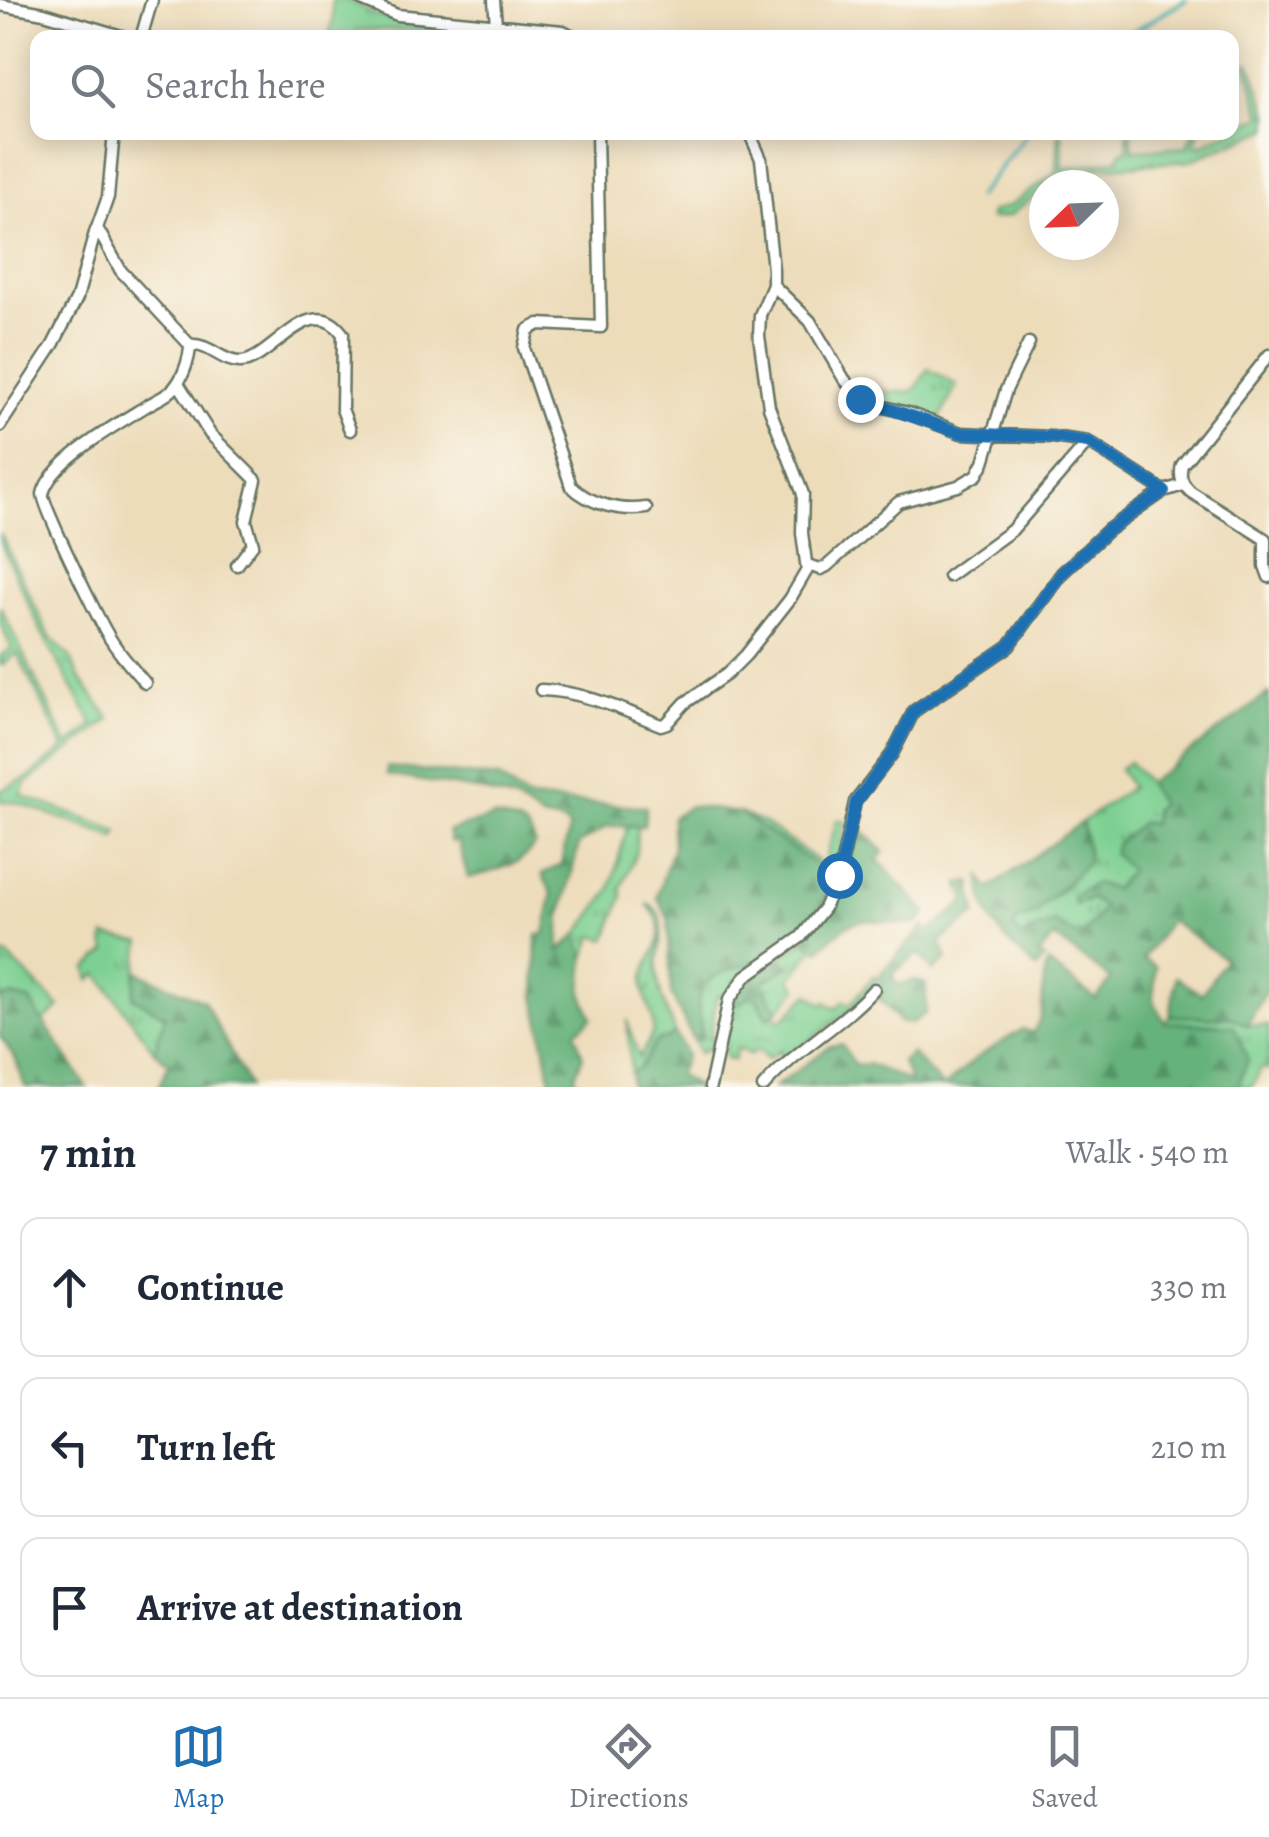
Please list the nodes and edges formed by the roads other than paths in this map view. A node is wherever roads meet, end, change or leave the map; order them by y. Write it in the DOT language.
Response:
graph roads {
  1 [pos="152,0"];
  2 [pos="361,0"];
  3 [pos="494,0"];
  4 [pos="0,5"];
  5 [pos="496,24"];
  6 [pos="101,30"];
  7 [pos="143,30"];
  8 [pos="563,30"];
  9 [pos="113,140"];
  10 [pos="597,140"];
  11 [pos="752,140"];
  12 [pos="97,228"];
  13 [pos="773,285"];
  14 [pos="1029,343"];
  15 [pos="190,345"];
  16 [pos="1269,356"];
  17 [pos="178,384"];
  18 [pos="0,426"];
  19 [pos="350,430"];
  20 [pos="991,433"];
  21 [pos="1088,442"];
  22 [pos="1183,485"];
  23 [pos="1164,491"];
  24 [pos="646,508"];
  25 [pos="237,565"];
  26 [pos="807,565"];
  27 [pos="950,576"];
  28 [pos="1269,577"];
  29 [pos="145,683"];
  30 [pos="541,690"];
  31 [pos="874,989"];
  32 [pos="710,1087"];
  33 [pos="763,1087"];
  1 -- 7 [label="street"];
  2 -- 5 [label="street"];
  3 -- 5 [label="street"];
  4 -- 6 [label="street"];
  5 -- 8 [label="street"];
  9 -- 12 [label="street"];
  10 -- 24 [label="street"];
  11 -- 13 [label="street"];
  12 -- 15 [label="street"];
  12 -- 18 [label="street"];
  13 -- 20 [label="street"];
  13 -- 26 [label="street"];
  14 -- 20 [label="street"];
  15 -- 17 [label="street"];
  15 -- 19 [label="street"];
  16 -- 22 [label="street"];
  17 -- 25 [label="street"];
  17 -- 29 [label="street"];
  20 -- 21 [label="street"];
  20 -- 26 [label="street"];
  21 -- 23 [label="street"];
  21 -- 27 [label="street"];
  22 -- 23 [label="street"];
  22 -- 28 [label="street"];
  23 -- 32 [label="street"];
  26 -- 30 [label="street"];
  31 -- 33 [label="street"];
}
